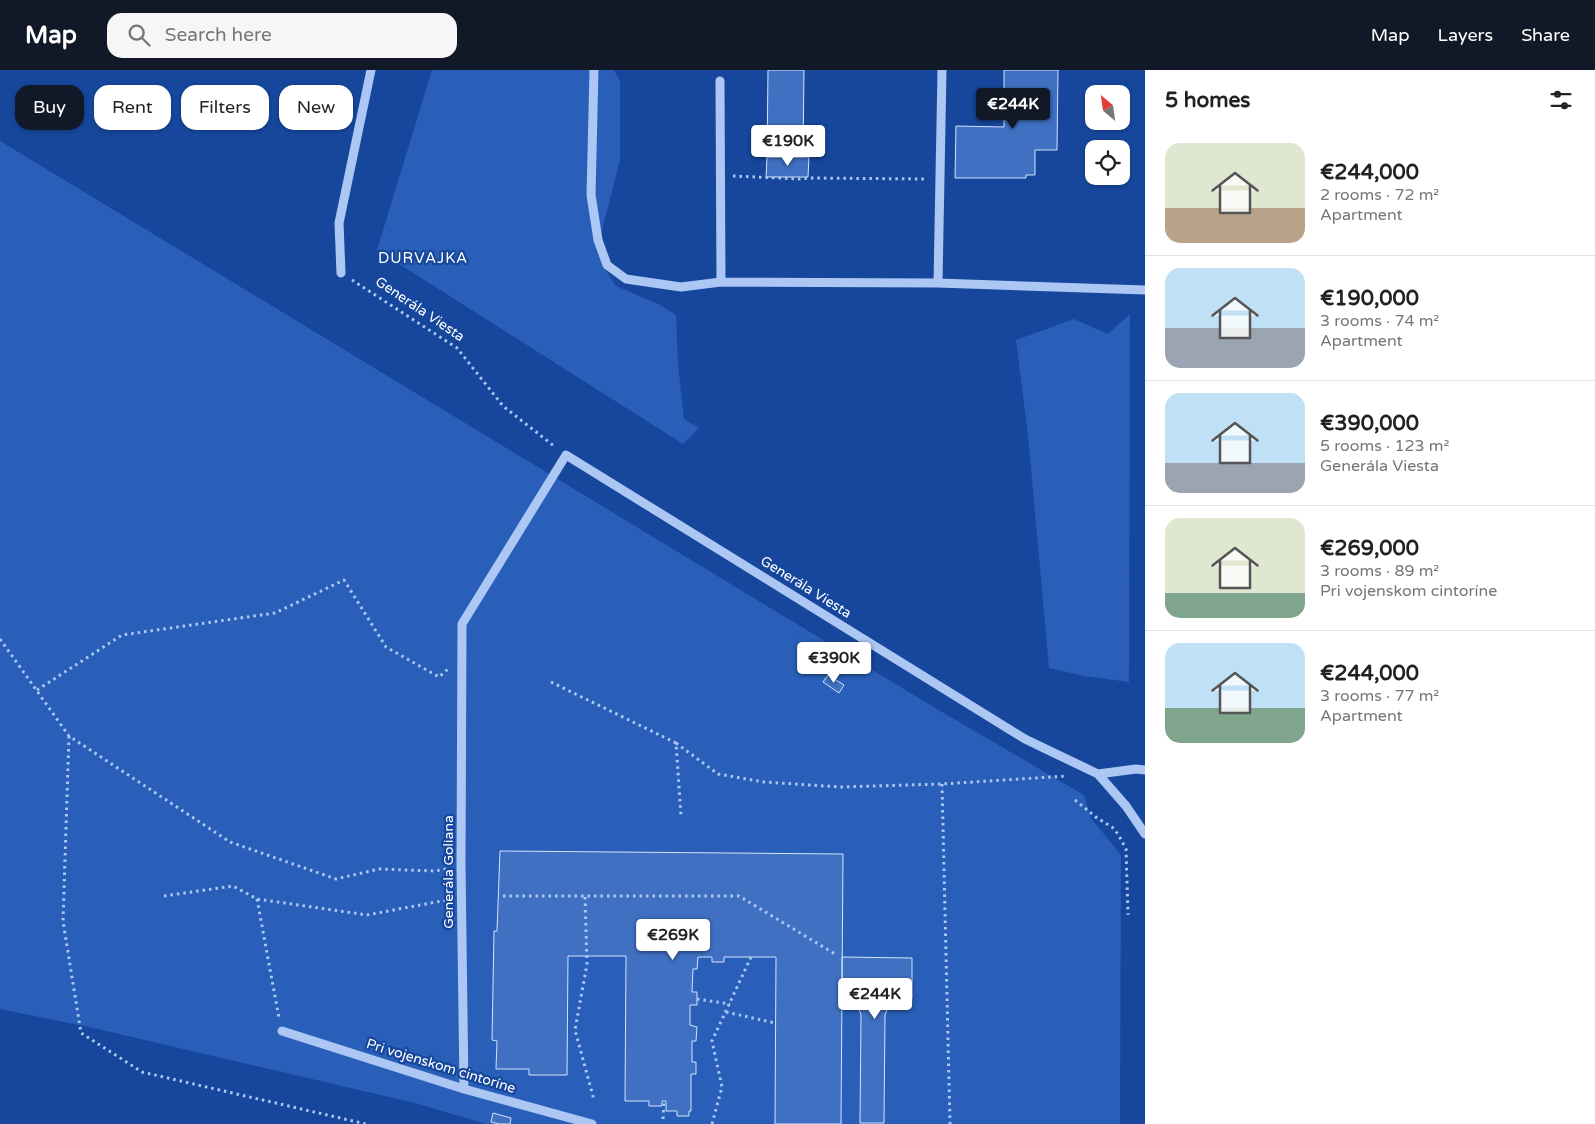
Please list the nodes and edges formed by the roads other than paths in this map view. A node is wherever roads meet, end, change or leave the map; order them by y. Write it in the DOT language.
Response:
graph roads {
  1 [pos="371,70"];
  2 [pos="594,70"];
  3 [pos="942,70"];
  4 [pos="720,81"];
  5 [pos="341,273"];
  6 [pos="720,282"];
  7 [pos="938,282"];
  8 [pos="1145,290"];
  9 [pos="462,655"];
  10 [pos="1145,770"];
  11 [pos="1098,774"];
  12 [pos="1145,834"];
  13 [pos="282,1031"];
  14 [pos="464,1089"];
  15 [pos="592,1124"];
  1 -- 5 [label="street"];
  2 -- 6 [label="street"];
  3 -- 7 [label="street"];
  4 -- 6 [label="street"];
  6 -- 7 [label="street"];
  7 -- 8 [label="street"];
  9 -- 11 [label="street, Generála Viesta"];
  9 -- 14 [label="street, Generála Goliana"];
  10 -- 11 [label="street"];
  11 -- 12 [label="street"];
  13 -- 14 [label="street, Pri vojenskom cintoríne"];
  14 -- 15 [label="street, Pri vojenskom cintoríne"];
}
